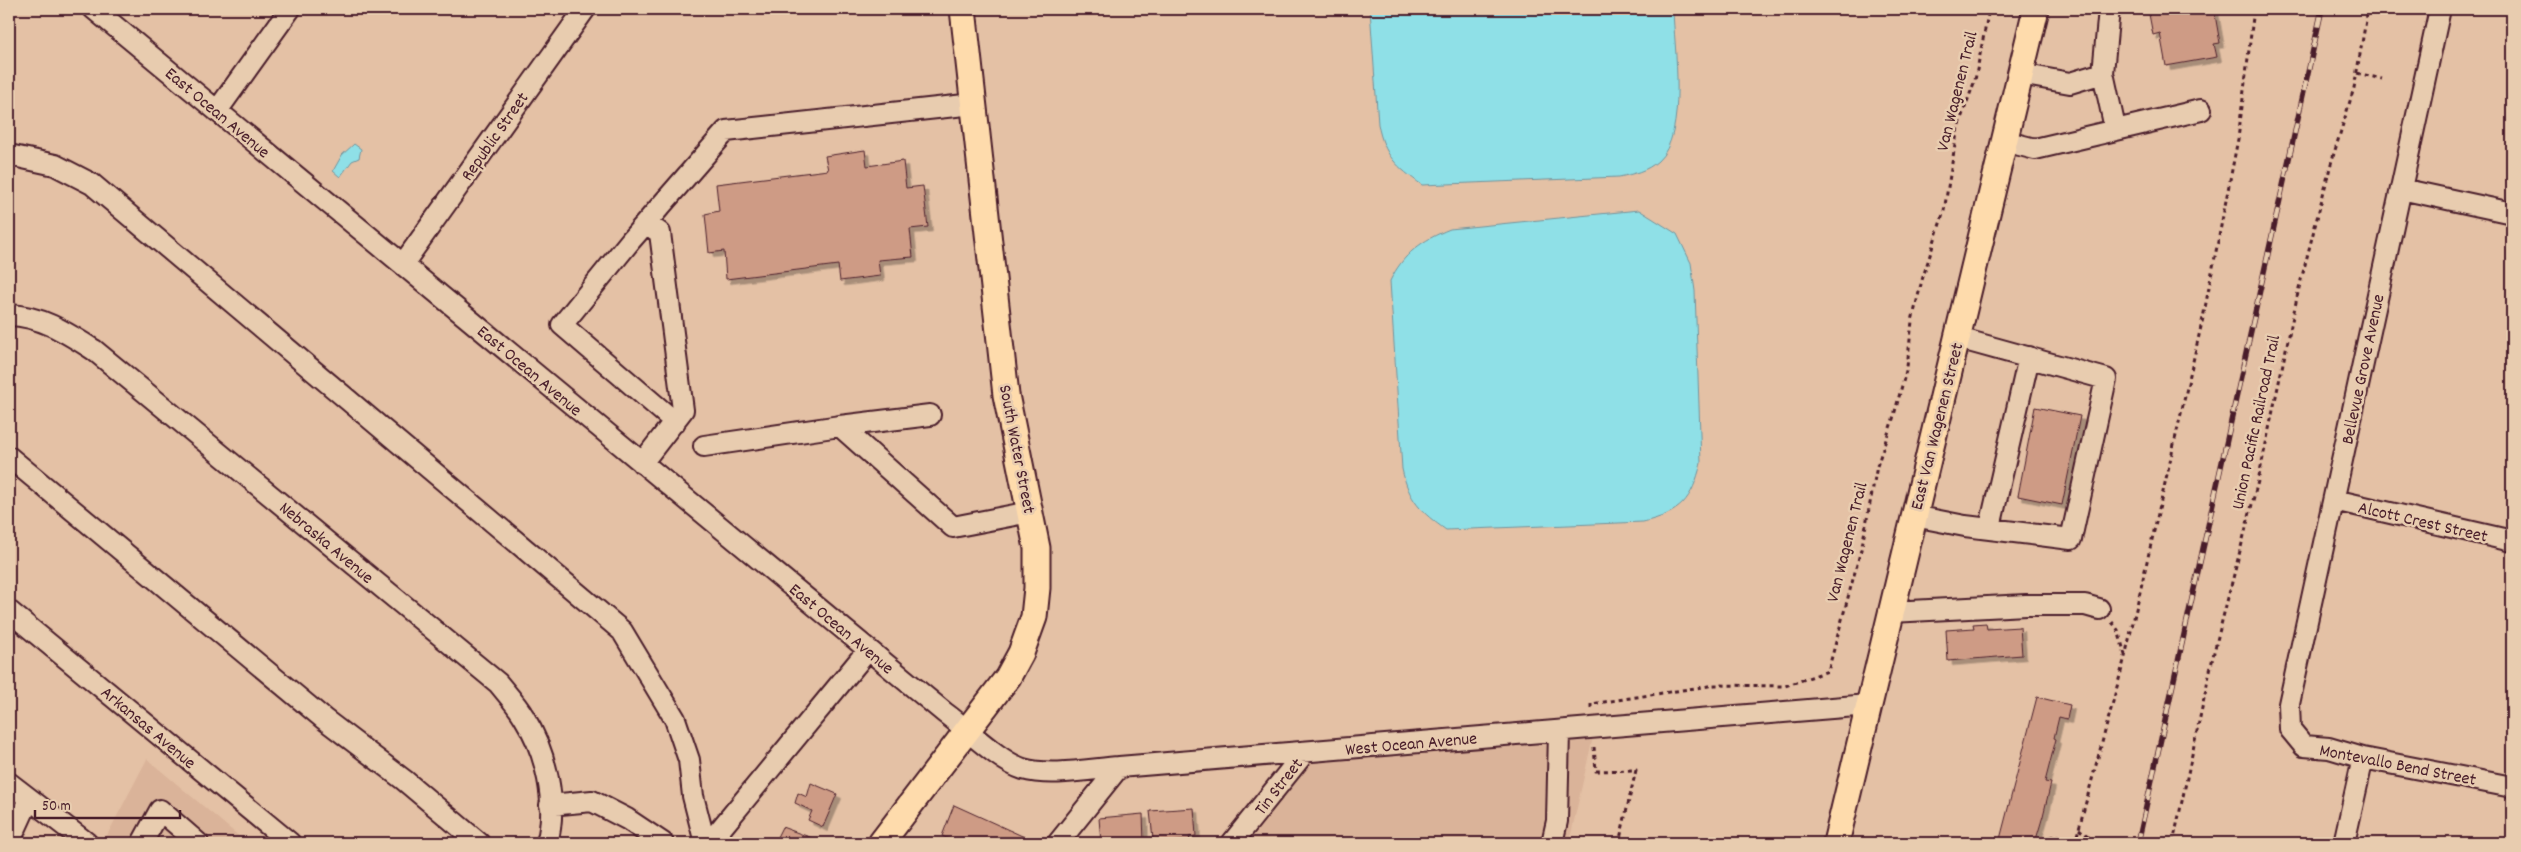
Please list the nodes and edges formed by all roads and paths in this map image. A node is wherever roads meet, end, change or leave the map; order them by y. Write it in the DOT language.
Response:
graph roads {
  1 [pos="94,9"];
  2 [pos="290,9"];
  3 [pos="585,9"];
  4 [pos="963,9"];
  5 [pos="1989,9"];
  6 [pos="2036,9"];
  7 [pos="2109,9"];
  8 [pos="2254,9"];
  9 [pos="2368,9"];
  10 [pos="2440,9"];
  11 [pos="2103,73"];
  12 [pos="2020,74"];
  13 [pos="2357,74"];
  14 [pos="2382,79"];
  15 [pos="974,104"];
  16 [pos="2201,110"];
  17 [pos="217,111"];
  18 [pos="2115,128"];
  19 [pos="2004,141"];
  20 [pos="9,155"];
  21 [pos="2401,189"];
  22 [pos="2512,213"];
  23 [pos="646,223"];
  24 [pos="403,264"];
  25 [pos="9,315"];
  26 [pos="1958,338"];
  27 [pos="2029,358"];
  28 [pos="930,415"];
  29 [pos="675,422"];
  30 [pos="840,426"];
  31 [pos="704,446"];
  32 [pos="9,456"];
  33 [pos="642,463"];
  34 [pos="2334,500"];
  35 [pos="1030,512"];
  36 [pos="1914,516"];
  37 [pos="1990,527"];
  38 [pos="2512,541"];
  39 [pos="2099,609"];
  40 [pos="9,611"];
  41 [pos="1891,612"];
  42 [pos="868,650"];
  43 [pos="2125,657"];
  44 [pos="1868,705"];
  45 [pos="1593,728"];
  46 [pos="2290,729"];
  47 [pos="968,730"];
  48 [pos="1559,731"];
  49 [pos="1305,752"];
  50 [pos="2363,758"];
  51 [pos="1119,767"];
  52 [pos="9,784"];
  53 [pos="2512,787"];
  54 [pos="29,799"];
  55 [pos="550,805"];
  56 [pos="2079,829"];
  57 [pos="67,837"];
  58 [pos="2042,840"];
  59 [pos="2076,842"];
  60 [pos="9,843"];
  61 [pos="88,843"];
  62 [pos="142,843"];
  63 [pos="198,843"];
  64 [pos="290,843"];
  65 [pos="479,843"];
  66 [pos="546,843"];
  67 [pos="663,843"];
  68 [pos="705,843"];
  69 [pos="710,843"];
  70 [pos="881,843"];
  71 [pos="1058,843"];
  72 [pos="1232,843"];
  73 [pos="1552,843"];
  74 [pos="1619,843"];
  75 [pos="1836,843"];
  76 [pos="2090,843"];
  77 [pos="2174,843"];
  78 [pos="2344,843"];
  1 -- 17 [label="street, East Ocean Avenue"];
  2 -- 17 [label="street"];
  3 -- 24 [label="street, Republic Street"];
  4 -- 15 [label="main road, South Water Street"];
  5 -- 45 [label="path, Van Wagenen Trail"];
  6 -- 12 [label="main road, East Van Wagenen Street"];
  7 -- 11 [label="street"];
  8 -- 43 [label="path"];
  9 -- 13 [label="path, Union Pacific Railroad Trail"];
  10 -- 21 [label="street, Bellevue Grove Avenue"];
  11 -- 12 [label="street"];
  11 -- 18 [label="street"];
  12 -- 19 [label="main road, East Van Wagenen Street"];
  13 -- 14 [label="path"];
  13 -- 77 [label="path, Union Pacific Railroad Trail"];
  15 -- 23 [label="street"];
  15 -- 35 [label="main road, South Water Street"];
  16 -- 18 [label="street"];
  17 -- 24 [label="street, East Ocean Avenue"];
  18 -- 19 [label="street"];
  19 -- 26 [label="main road, East Van Wagenen Street"];
  20 -- 68 [label="street"];
  21 -- 22 [label="street"];
  21 -- 34 [label="street, Bellevue Grove Avenue"];
  23 -- 29 [label="street"];
  23 -- 29 [label="street"];
  24 -- 33 [label="street, East Ocean Avenue"];
  25 -- 55 [label="street, Nebraska Avenue"];
  26 -- 27 [label="street"];
  26 -- 36 [label="main road, East Van Wagenen Street"];
  27 -- 37 [label="street"];
  27 -- 37 [label="street"];
  28 -- 30 [label="street"];
  29 -- 33 [label="street"];
  30 -- 31 [label="street"];
  30 -- 35 [label="street"];
  32 -- 65 [label="street"];
  33 -- 42 [label="street, East Ocean Avenue"];
  34 -- 38 [label="street, Alcott Crest Street"];
  34 -- 46 [label="street, Bellevue Grove Avenue"];
  35 -- 47 [label="main road, South Water Street"];
  36 -- 37 [label="street"];
  36 -- 41 [label="main road, East Van Wagenen Street"];
  39 -- 41 [label="street"];
  39 -- 43 [label="path"];
  40 -- 64 [label="street, Arkansas Avenue"];
  41 -- 44 [label="main road, East Van Wagenen Street"];
  42 -- 47 [label="street, East Ocean Avenue"];
  42 -- 69 [label="street"];
  43 -- 56 [label="path"];
  44 -- 45 [label="street, West Ocean Avenue"];
  44 -- 75 [label="main road, East Van Wagenen Street"];
  45 -- 48 [label="street, West Ocean Avenue"];
  45 -- 74 [label="path, Van Wagenen Trail"];
  46 -- 50 [label="street, Montevallo Bend Street"];
  47 -- 51 [label="street, West Ocean Avenue"];
  47 -- 70 [label="main road, South Water Street"];
  48 -- 49 [label="street, West Ocean Avenue"];
  48 -- 73 [label="street"];
  49 -- 51 [label="street, West Ocean Avenue"];
  49 -- 72 [label="street, Tin Street"];
  50 -- 53 [label="street, Montevallo Bend Street"];
  50 -- 78 [label="street"];
  51 -- 71 [label="street"];
  52 -- 54 [label="street"];
  54 -- 57 [label="street"];
  54 -- 60 [label="street"];
  55 -- 66 [label="street, Nebraska Avenue"];
  55 -- 67 [label="street"];
  56 -- 59 [label="path"];
  56 -- 76 [label="path"];
  57 -- 61 [label="street"];
  58 -- 59 [label="path"];
  62 -- 63 [label="street"];
}
